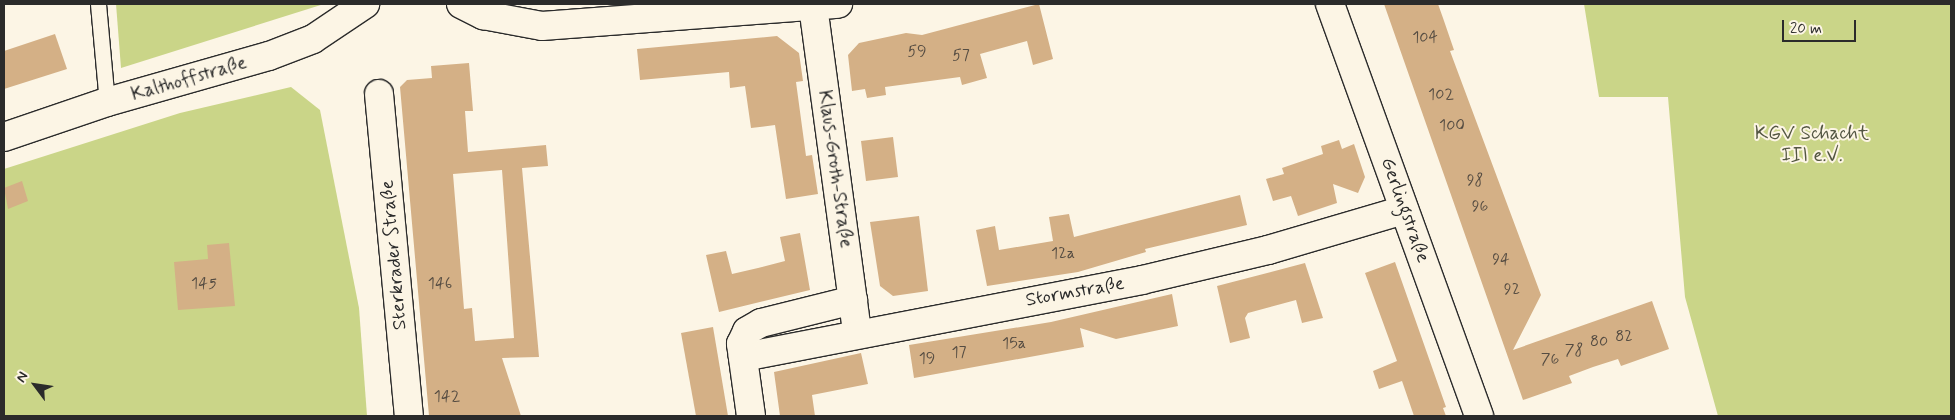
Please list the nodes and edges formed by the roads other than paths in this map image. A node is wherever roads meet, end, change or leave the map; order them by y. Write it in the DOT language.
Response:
graph roads {
  1 [pos="98,4"];
  2 [pos="365,4"];
  3 [pos="461,4"];
  4 [pos="1330,4"];
  5 [pos="825,5"];
  6 [pos="379,94"];
  7 [pos="107,102"];
  8 [pos="4,136"];
  9 [pos="1404,210"];
  10 [pos="853,300"];
  11 [pos="857,332"];
  12 [pos="743,357"];
  13 [pos="409,416"];
  14 [pos="751,416"];
  15 [pos="1479,416"];
  1 -- 7 [label="lane"];
  2 -- 7 [label="street, Kalthoffstraße"];
  3 -- 5 [label="street"];
  4 -- 9 [label="street, Gerlingstraße"];
  5 -- 10 [label="street, Klaus-Groth-Straße"];
  6 -- 13 [label="street, Sterkrader Straße"];
  7 -- 8 [label="street, Kalthoffstraße"];
  9 -- 11 [label="street, Stormstraße"];
  9 -- 15 [label="street, Gerlingstraße"];
  10 -- 11 [label="street, Klaus-Groth-Straße"];
  10 -- 12 [label="street"];
  11 -- 12 [label="street, Stormstraße"];
  12 -- 14 [label="street"];
}
